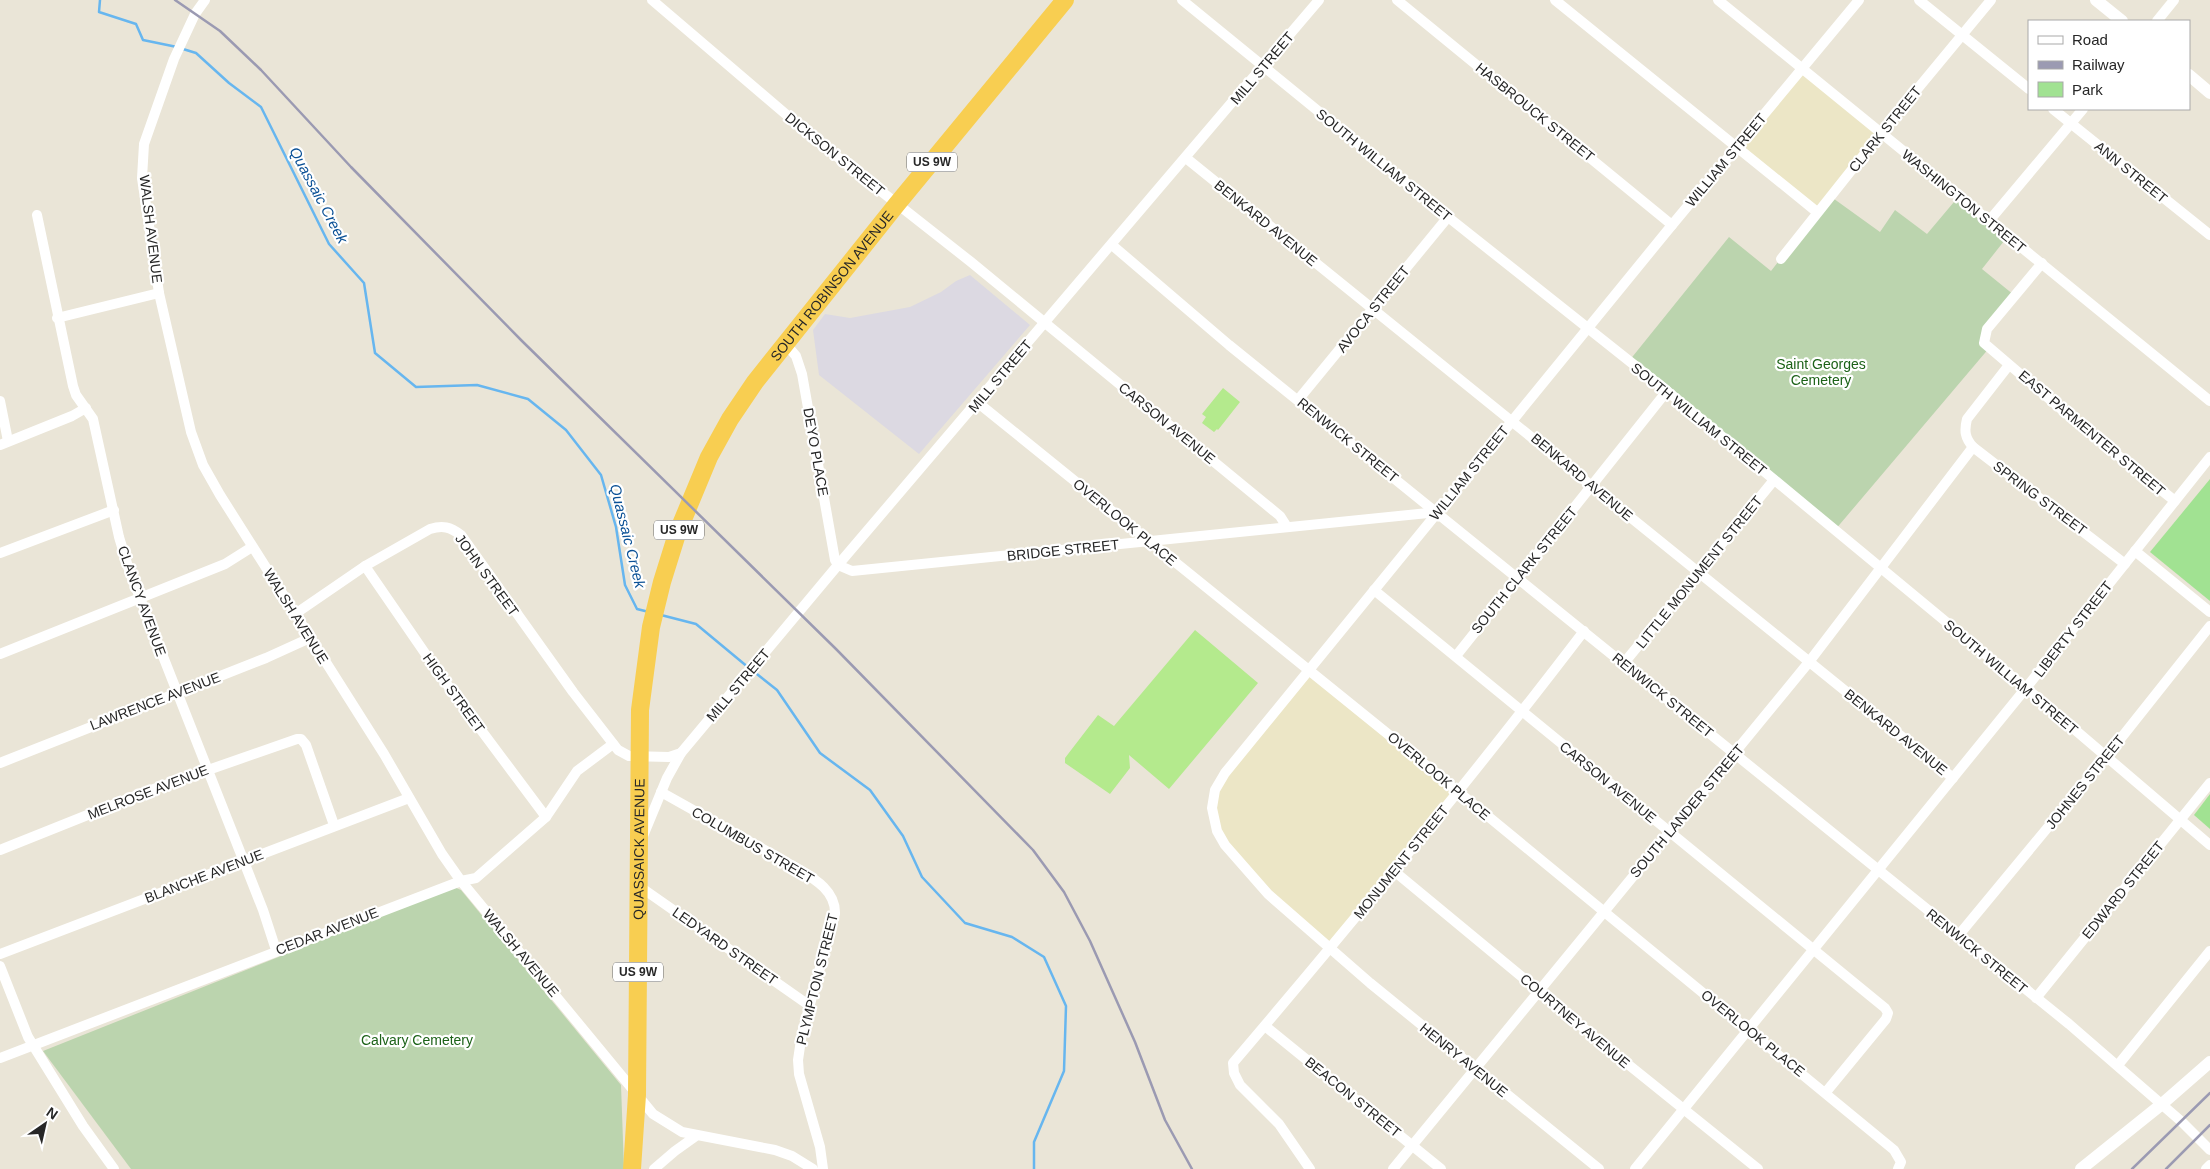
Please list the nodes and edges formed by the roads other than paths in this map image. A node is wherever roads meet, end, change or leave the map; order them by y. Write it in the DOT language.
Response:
graph roads {
  1 [pos="205,0"];
  2 [pos="652,0"];
  3 [pos="1065,0"];
  4 [pos="1182,0"];
  5 [pos="1319,0"];
  6 [pos="1397,0"];
  7 [pos="1555,0"];
  8 [pos="1718,0"];
  9 [pos="1859,0"];
  10 [pos="1919,0"];
  11 [pos="1991,0"];
  12 [pos="2096,0"];
  13 [pos="2174,0"];
  14 [pos="2121,20"];
  15 [pos="2158,20"];
  16 [pos="1962,35"];
  17 [pos="1263,67"];
  18 [pos="1802,69"];
  19 [pos="2190,76"];
  20 [pos="2028,88"];
  21 [pos="2210,92"];
  22 [pos="2054,110"];
  23 [pos="2082,110"];
  24 [pos="2071,124"];
  25 [pos="1881,133"];
  26 [pos="1738,147"];
  27 [pos="1186,158"];
  28 [pos="897,204"];
  29 [pos="1818,212"];
  30 [pos="37,215"];
  31 [pos="1448,217"];
  32 [pos="1989,221"];
  33 [pos="1672,225"];
  34 [pos="2210,235"];
  35 [pos="1112,245"];
  36 [pos="1781,259"];
  37 [pos="2042,263"];
  38 [pos="159,294"];
  39 [pos="1373,309"];
  40 [pos="58,318"];
  41 [pos="1045,323"];
  42 [pos="1587,329"];
  43 [pos="786,343"];
  44 [pos="2009,365"];
  45 [pos="1667,391"];
  46 [pos="1298,400"];
  47 [pos="0,401"];
  48 [pos="2210,401"];
  49 [pos="977,402"];
  50 [pos="86,408"];
  51 [pos="1513,420"];
  52 [pos="4,443"];
  53 [pos="1973,447"];
  54 [pos="2210,457"];
  55 [pos="1774,480"];
  56 [pos="1592,486"];
  57 [pos="2174,501"];
  58 [pos="114,510"];
  59 [pos="1438,512"];
  60 [pos="1287,526"];
  61 [pos="1148,541"];
  62 [pos="252,547"];
  63 [pos="2135,551"];
  64 [pos="0,553"];
  65 [pos="2125,564"];
  66 [pos="838,565"];
  67 [pos="365,566"];
  68 [pos="1882,568"];
  69 [pos="1698,572"];
  70 [pos="1519,577"];
  71 [pos="1374,590"];
  72 [pos="140,599"];
  73 [pos="656,605"];
  74 [pos="2210,612"];
  75 [pos="295,614"];
  76 [pos="2210,626"];
  77 [pos="1584,631"];
  78 [pos="310,638"];
  79 [pos="0,654"];
  80 [pos="1456,656"];
  81 [pos="1809,662"];
  82 [pos="1624,663"];
  83 [pos="1309,670"];
  84 [pos="2026,688"];
  85 [pos="176,692"];
  86 [pos="1522,712"];
  87 [pos="613,744"];
  88 [pos="681,753"];
  89 [pos="1734,753"];
  90 [pos="638,756"];
  91 [pos="2106,757"];
  92 [pos="0,763"];
  93 [pos="207,769"];
  94 [pos="1953,778"];
  95 [pos="2210,783"];
  96 [pos="661,792"];
  97 [pos="1458,792"];
  98 [pos="408,798"];
  99 [pos="546,817"];
  100 [pos="2180,820"];
  101 [pos="334,825"];
  102 [pos="1669,832"];
  103 [pos="2210,845"];
  104 [pos="638,848"];
  105 [pos="0,850"];
  106 [pos="243,861"];
  107 [pos="1878,870"];
  108 [pos="1394,871"];
  109 [pos="461,881"];
  110 [pos="639,886"];
  111 [pos="836,906"];
  112 [pos="1603,912"];
  113 [pos="1958,936"];
  114 [pos="1331,949"];
  115 [pos="276,950"];
  116 [pos="1813,950"];
  117 [pos="2210,952"];
  118 [pos="0,954"];
  119 [pos="0,966"];
  120 [pos="1539,990"];
  121 [pos="2036,998"];
  122 [pos="810,1006"];
  123 [pos="1265,1026"];
  124 [pos="1749,1029"];
  125 [pos="32,1045"];
  126 [pos="0,1058"];
  127 [pos="2210,1062"];
  128 [pos="2118,1065"];
  129 [pos="1476,1069"];
  130 [pos="1826,1092"];
  131 [pos="636,1095"];
  132 [pos="2162,1104"];
  133 [pos="1684,1109"];
  134 [pos="696,1136"];
  135 [pos="1412,1146"];
  136 [pos="2210,1150"];
  137 [pos="2210,1165"];
  138 [pos="114,1169"];
  139 [pos="632,1169"];
  140 [pos="643,1169"];
  141 [pos="654,1169"];
  142 [pos="814,1169"];
  143 [pos="823,1169"];
  144 [pos="1310,1169"];
  145 [pos="1393,1169"];
  146 [pos="1441,1169"];
  147 [pos="1599,1169"];
  148 [pos="1635,1169"];
  149 [pos="1758,1169"];
  150 [pos="1898,1169"];
  151 [pos="2081,1169"];
  152 [pos="2206,1169"];
  1 -- 38 [label="street, WALSH AVENUE"];
  2 -- 28 [label="street, DICKSON STREET"];
  3 -- 28 [label="highway, SOUTH ROBINSON AVENUE / US 9W"];
  4 -- 17 [label="street, SOUTH WILLIAM STREET"];
  5 -- 17 [label="street, MILL STREET"];
  6 -- 33 [label="street, HASBROUCK STREET"];
  7 -- 26 [label="street"];
  8 -- 18 [label="street, WASHINGTON STREET"];
  9 -- 18 [label="street, WILLIAM STREET"];
  10 -- 16 [label="street"];
  11 -- 16 [label="street, CLARK STREET"];
  12 -- 14 [label="street"];
  13 -- 15 [label="street"];
  16 -- 20 [label="street"];
  16 -- 25 [label="street, CLARK STREET"];
  17 -- 27 [label="street, MILL STREET"];
  17 -- 31 [label="street, SOUTH WILLIAM STREET"];
  18 -- 25 [label="street, WASHINGTON STREET"];
  18 -- 26 [label="street, WILLIAM STREET"];
  19 -- 21 [label="street"];
  22 -- 24 [label="street, ANN STREET"];
  23 -- 24 [label="street"];
  24 -- 32 [label="street"];
  24 -- 34 [label="street, ANN STREET"];
  25 -- 29 [label="street, CLARK STREET"];
  25 -- 32 [label="street, WASHINGTON STREET"];
  26 -- 29 [label="street"];
  26 -- 33 [label="street, WILLIAM STREET"];
  27 -- 35 [label="street, MILL STREET"];
  27 -- 39 [label="street, BENKARD AVENUE"];
  28 -- 41 [label="street, DICKSON STREET"];
  28 -- 43 [label="highway, SOUTH ROBINSON AVENUE / US 9W"];
  29 -- 36 [label="street, CLARK STREET"];
  30 -- 40 [label="street, CLANCY AVENUE"];
  31 -- 39 [label="street, AVOCA STREET"];
  31 -- 42 [label="street, SOUTH WILLIAM STREET"];
  32 -- 37 [label="street, WASHINGTON STREET"];
  33 -- 42 [label="street, WILLIAM STREET"];
  35 -- 41 [label="street, MILL STREET"];
  35 -- 46 [label="street, RENWICK STREET"];
  37 -- 44 [label="street, EAST PARMENTER STREET"];
  37 -- 48 [label="street, WASHINGTON STREET"];
  38 -- 40 [label="street"];
  38 -- 62 [label="street, WALSH AVENUE"];
  39 -- 46 [label="street, AVOCA STREET"];
  39 -- 51 [label="street, BENKARD AVENUE"];
  40 -- 50 [label="street, CLANCY AVENUE"];
  41 -- 49 [label="street, MILL STREET"];
  41 -- 60 [label="street, CARSON AVENUE"];
  42 -- 45 [label="street, SOUTH WILLIAM STREET"];
  42 -- 51 [label="street, WILLIAM STREET"];
  43 -- 66 [label="street, DEYO PLACE"];
  43 -- 73 [label="highway, SOUTH ROBINSON AVENUE / US 9W"];
  44 -- 53 [label="street"];
  44 -- 57 [label="street, EAST PARMENTER STREET"];
  45 -- 55 [label="street, SOUTH WILLIAM STREET"];
  45 -- 56 [label="street, SOUTH CLARK STREET"];
  46 -- 59 [label="street, RENWICK STREET"];
  47 -- 52 [label="street"];
  49 -- 61 [label="street, OVERLOOK PLACE"];
  49 -- 66 [label="street, MILL STREET"];
  50 -- 52 [label="street"];
  50 -- 58 [label="street, CLANCY AVENUE"];
  51 -- 56 [label="street, BENKARD AVENUE"];
  51 -- 59 [label="street, WILLIAM STREET"];
  53 -- 65 [label="street, SPRING STREET"];
  53 -- 68 [label="street, SOUTH LANDER STREET"];
  54 -- 57 [label="street, LIBERTY STREET"];
  55 -- 68 [label="street, SOUTH WILLIAM STREET"];
  55 -- 69 [label="street, LITTLE MONUMENT STREET"];
  56 -- 69 [label="street, BENKARD AVENUE"];
  56 -- 70 [label="street, SOUTH CLARK STREET"];
  57 -- 63 [label="street, LIBERTY STREET"];
  58 -- 64 [label="street"];
  58 -- 72 [label="street, CLANCY AVENUE"];
  59 -- 60 [label="street, BRIDGE STREET"];
  59 -- 70 [label="street, RENWICK STREET"];
  59 -- 71 [label="street, WILLIAM STREET"];
  60 -- 61 [label="street, BRIDGE STREET"];
  61 -- 66 [label="street, BRIDGE STREET"];
  61 -- 83 [label="street, OVERLOOK PLACE"];
  62 -- 72 [label="street"];
  62 -- 75 [label="street, WALSH AVENUE"];
  63 -- 65 [label="street, LIBERTY STREET"];
  63 -- 74 [label="street"];
  65 -- 84 [label="street, LIBERTY STREET"];
  66 -- 88 [label="street, MILL STREET"];
  67 -- 75 [label="street, JOHN STREET"];
  67 -- 87 [label="street, JOHN STREET"];
  67 -- 99 [label="street, HIGH STREET"];
  68 -- 81 [label="street, SOUTH LANDER STREET"];
  68 -- 84 [label="street, SOUTH WILLIAM STREET"];
  69 -- 81 [label="street, BENKARD AVENUE"];
  69 -- 82 [label="street, LITTLE MONUMENT STREET"];
  70 -- 77 [label="street, RENWICK STREET"];
  70 -- 80 [label="street, SOUTH CLARK STREET"];
  71 -- 80 [label="street, CARSON AVENUE"];
  71 -- 83 [label="street, WILLIAM STREET"];
  72 -- 79 [label="street"];
  72 -- 85 [label="street, CLANCY AVENUE"];
  73 -- 90 [label="highway, QUASSAICK AVENUE / US 9W"];
  75 -- 78 [label="street, WALSH AVENUE"];
  76 -- 91 [label="street, JOHNES STREET"];
  77 -- 82 [label="street, RENWICK STREET"];
  77 -- 86 [label="street, MONUMENT STREET"];
  78 -- 85 [label="street, LAWRENCE AVENUE"];
  78 -- 98 [label="street, WALSH AVENUE"];
  80 -- 86 [label="street, CARSON AVENUE"];
  81 -- 89 [label="street, SOUTH LANDER STREET"];
  81 -- 94 [label="street, BENKARD AVENUE"];
  82 -- 89 [label="street, RENWICK STREET"];
  83 -- 97 [label="street, OVERLOOK PLACE"];
  83 -- 114 [label="street, WILLIAM STREET"];
  84 -- 91 [label="street, SOUTH WILLIAM STREET"];
  84 -- 94 [label="street, LIBERTY STREET"];
  85 -- 92 [label="street, LAWRENCE AVENUE"];
  85 -- 93 [label="street, CLANCY AVENUE"];
  86 -- 97 [label="street, MONUMENT STREET"];
  86 -- 102 [label="street, CARSON AVENUE"];
  87 -- 90 [label="street, JOHN STREET"];
  87 -- 99 [label="street, CEDAR AVENUE"];
  88 -- 90 [label="street"];
  88 -- 96 [label="street"];
  89 -- 102 [label="street, SOUTH LANDER STREET"];
  89 -- 107 [label="street, RENWICK STREET"];
  90 -- 104 [label="highway, QUASSAICK AVENUE / US 9W"];
  91 -- 100 [label="street, SOUTH WILLIAM STREET"];
  91 -- 113 [label="street, JOHNES STREET"];
  93 -- 101 [label="street, MELROSE AVENUE"];
  93 -- 105 [label="street, MELROSE AVENUE"];
  93 -- 106 [label="street, CLANCY AVENUE"];
  94 -- 107 [label="street, LIBERTY STREET"];
  95 -- 100 [label="street, EDWARD STREET"];
  96 -- 104 [label="street"];
  96 -- 111 [label="street, COLUMBUS STREET"];
  97 -- 108 [label="street, MONUMENT STREET"];
  97 -- 112 [label="street, OVERLOOK PLACE"];
  98 -- 101 [label="street, BLANCHE AVENUE"];
  98 -- 109 [label="street, WALSH AVENUE"];
  99 -- 109 [label="street, CEDAR AVENUE"];
  100 -- 103 [label="street, SOUTH WILLIAM STREET"];
  100 -- 121 [label="street, EDWARD STREET"];
  101 -- 106 [label="street, BLANCHE AVENUE"];
  102 -- 112 [label="street, SOUTH LANDER STREET"];
  102 -- 116 [label="street, CARSON AVENUE"];
  104 -- 110 [label="highway, QUASSAICK AVENUE / US 9W"];
  106 -- 115 [label="street, CLANCY AVENUE"];
  106 -- 118 [label="street, BLANCHE AVENUE"];
  107 -- 113 [label="street, RENWICK STREET"];
  107 -- 116 [label="street, LIBERTY STREET"];
  108 -- 114 [label="street, MONUMENT STREET"];
  108 -- 120 [label="street, COURTNEY AVENUE"];
  109 -- 115 [label="street, CEDAR AVENUE"];
  109 -- 131 [label="street, WALSH AVENUE"];
  110 -- 122 [label="street, LEDYARD STREET"];
  110 -- 131 [label="highway, QUASSAICK AVENUE / US 9W"];
  111 -- 122 [label="street, PLYMPTON STREET"];
  112 -- 120 [label="street, SOUTH LANDER STREET"];
  112 -- 124 [label="street, OVERLOOK PLACE"];
  113 -- 121 [label="street, RENWICK STREET"];
  114 -- 123 [label="street, MONUMENT STREET"];
  114 -- 129 [label="street, HENRY AVENUE"];
  115 -- 125 [label="street, CEDAR AVENUE"];
  116 -- 124 [label="street, LIBERTY STREET"];
  116 -- 130 [label="street, CARSON AVENUE"];
  117 -- 128 [label="street"];
  119 -- 125 [label="street"];
  120 -- 129 [label="street, SOUTH LANDER STREET"];
  120 -- 133 [label="street, COURTNEY AVENUE"];
  121 -- 128 [label="street, RENWICK STREET"];
  122 -- 143 [label="street, PLYMPTON STREET"];
  123 -- 135 [label="street, BEACON STREET"];
  123 -- 144 [label="street, MONUMENT STREET"];
  124 -- 130 [label="street, OVERLOOK PLACE"];
  124 -- 133 [label="street, LIBERTY STREET"];
  125 -- 126 [label="street, CEDAR AVENUE"];
  125 -- 138 [label="street"];
  127 -- 132 [label="street"];
  128 -- 132 [label="street, RENWICK STREET"];
  129 -- 135 [label="street, SOUTH LANDER STREET"];
  129 -- 147 [label="street, HENRY AVENUE"];
  130 -- 150 [label="street, OVERLOOK PLACE"];
  131 -- 134 [label="street, WALSH AVENUE"];
  131 -- 139 [label="highway, QUASSAICK AVENUE / US 9W"];
  131 -- 140 [label="highway, QUASSAICK AVENUE / US 9W"];
  132 -- 136 [label="street, RENWICK STREET"];
  132 -- 151 [label="street"];
  133 -- 148 [label="street, LIBERTY STREET"];
  133 -- 149 [label="street, COURTNEY AVENUE"];
  134 -- 141 [label="street"];
  134 -- 142 [label="street, WALSH AVENUE"];
  135 -- 145 [label="street, SOUTH LANDER STREET"];
  135 -- 146 [label="street, BEACON STREET"];
  137 -- 152 [label="street"];
}
